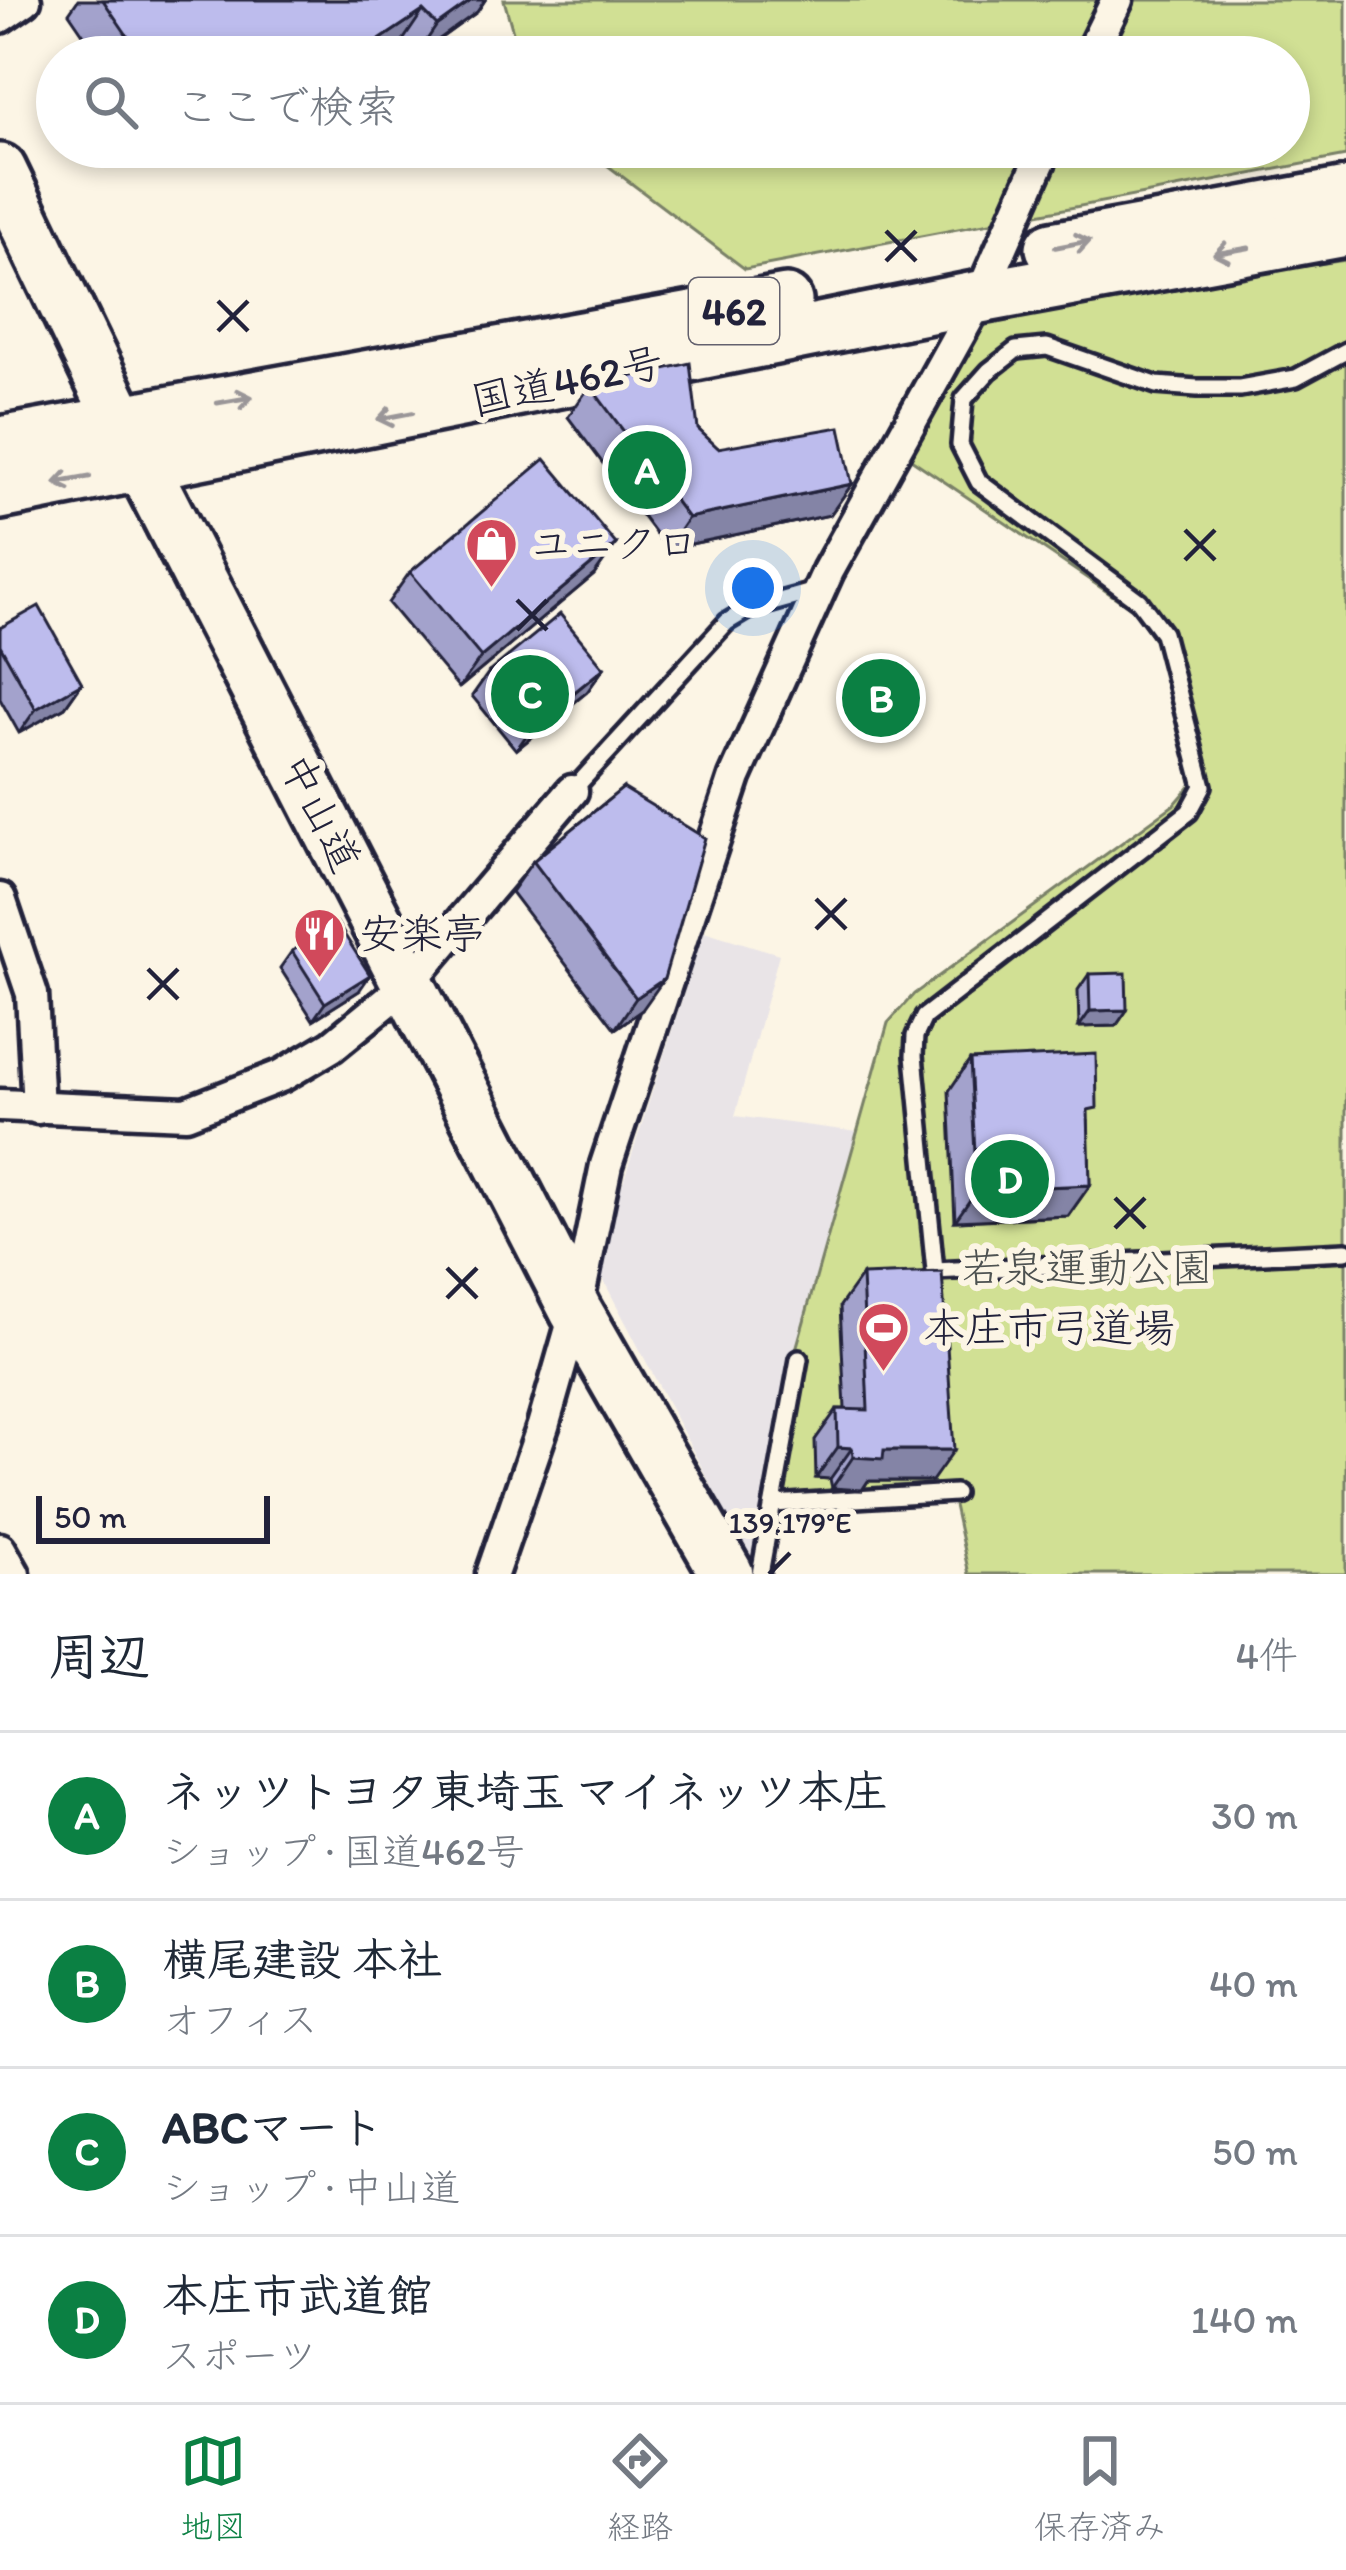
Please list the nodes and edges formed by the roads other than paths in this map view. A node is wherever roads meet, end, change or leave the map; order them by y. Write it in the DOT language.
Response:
graph roads {
  1 [pos="25,0"];
  2 [pos="1117,0"];
  3 [pos="0,17"];
  4 [pos="1099,36"];
  5 [pos="1037,168"];
  6 [pos="0,170"];
  7 [pos="1346,194"];
  8 [pos="1346,230"];
  9 [pos="987,280"];
  10 [pos="1346,351"];
  11 [pos="120,421"];
  12 [pos="0,443"];
  13 [pos="143,467"];
  14 [pos="0,493"];
  15 [pos="820,590"];
  16 [pos="572,791"];
  17 [pos="0,899"];
  18 [pos="408,984"];
  19 [pos="0,1106"];
  20 [pos="38,1108"];
  21 [pos="1346,1251"];
  22 [pos="576,1311"];
  23 [pos="799,1360"];
  24 [pos="955,1493"];
  25 [pos="773,1504"];
  26 [pos="0,1549"];
  27 [pos="14,1574"];
  28 [pos="492,1574"];
  29 [pos="727,1574"];
  30 [pos="760,1574"];
  1 -- 3 [label="street"];
  2 -- 4 [label="street"];
  5 -- 9 [label="street"];
  6 -- 11 [label="highway, 中山道"];
  9 -- 7 [label="highway, 国道462号 / 462, one-way"];
  8 -- 9 [label="highway, 国道462号 / 462, one-way"];
  11 -- 9 [label="highway, 国道462号 / 462, one-way"];
  9 -- 13 [label="highway, 国道462号 / 462, one-way"];
  9 -- 15 [label="street"];
  10 -- 21 [label="lane"];
  11 -- 12 [label="highway, 国道462号 / 462"];
  11 -- 13 [label="highway, 中山道"];
  13 -- 14 [label="highway, 国道462号 / 462, one-way"];
  13 -- 18 [label="highway, 中山道"];
  15 -- 16 [label="lane"];
  15 -- 22 [label="street"];
  16 -- 18 [label="street"];
  17 -- 20 [label="street"];
  18 -- 20 [label="street"];
  18 -- 22 [label="highway, 中山道"];
  19 -- 20 [label="street"];
  22 -- 28 [label="street"];
  22 -- 29 [label="highway, 中山道"];
  23 -- 25 [label="lane"];
  24 -- 25 [label="lane"];
  25 -- 30 [label="lane"];
  26 -- 27 [label="street"];
}
